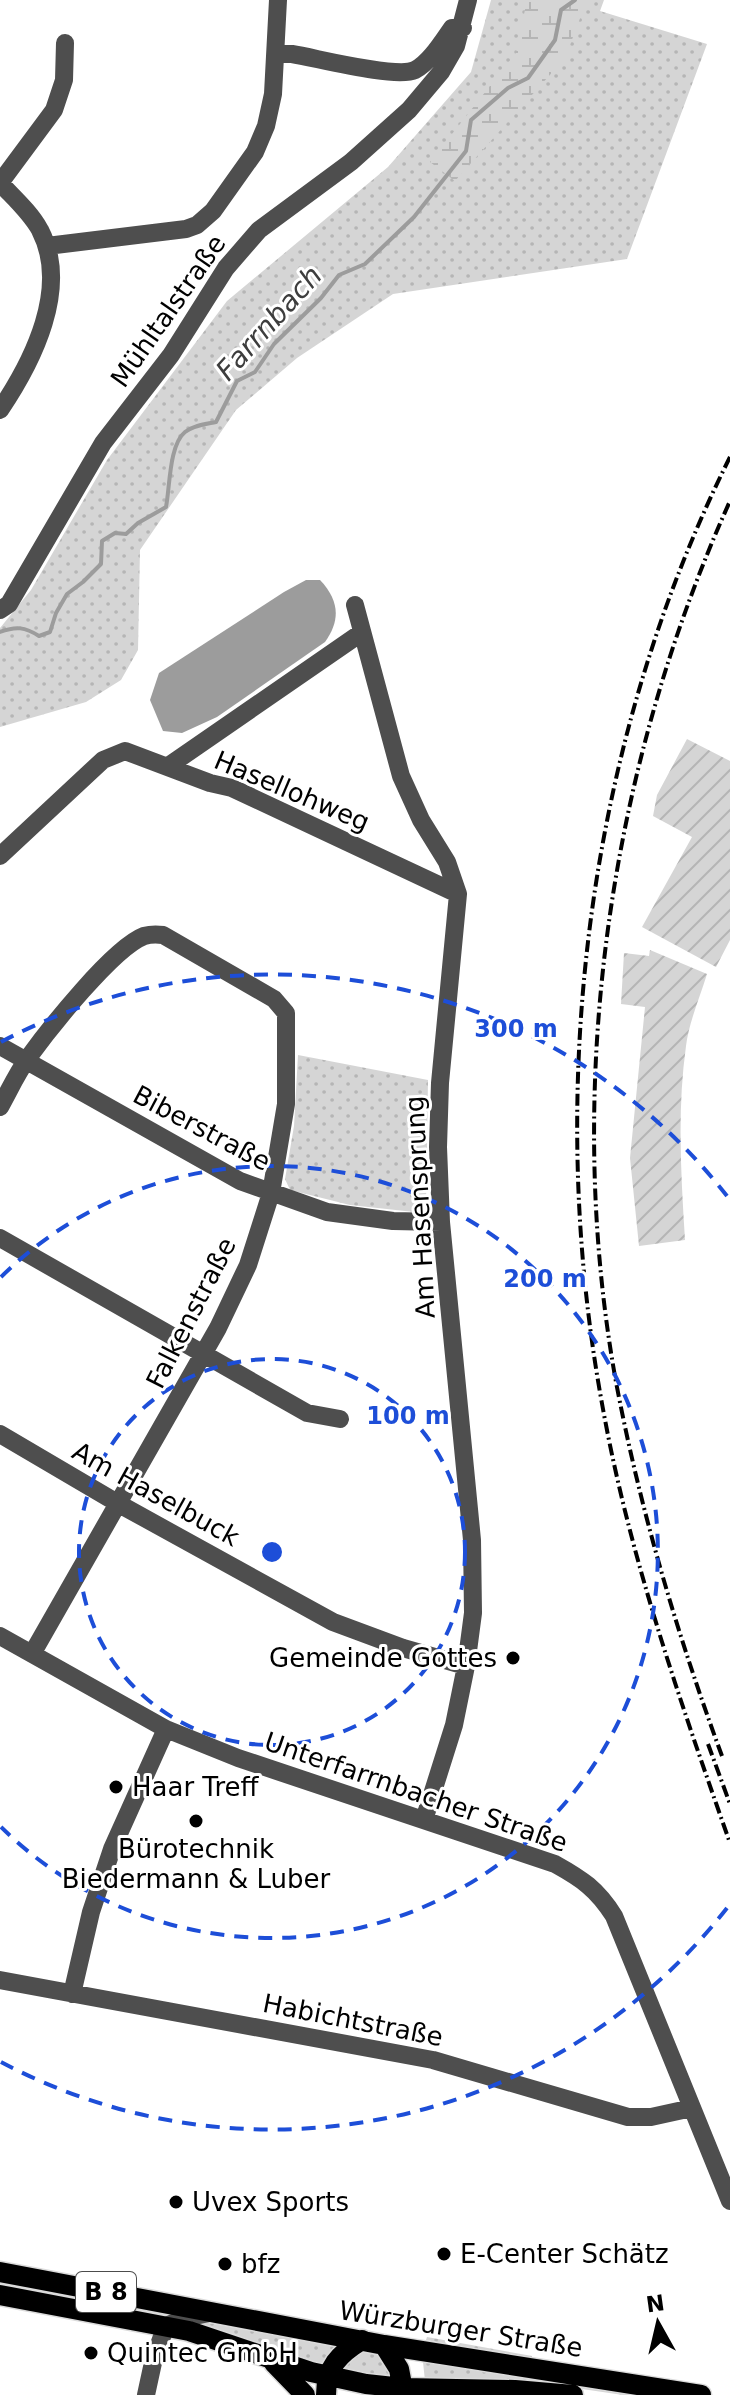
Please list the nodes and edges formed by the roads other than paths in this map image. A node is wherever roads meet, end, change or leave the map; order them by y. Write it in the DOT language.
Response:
graph roads {
  1 [pos="278,0"];
  2 [pos="468,0"];
  3 [pos="463,28"];
  4 [pos="65,43"];
  5 [pos="277,54"];
  6 [pos="0,183"];
  7 [pos="47,246"];
  8 [pos="0,410"];
  9 [pos="355,605"];
  10 [pos="0,610"];
  11 [pos="361,633"];
  12 [pos="167,767"];
  13 [pos="0,856"];
  14 [pos="458,894"];
  15 [pos="0,1046"];
  16 [pos="26,1061"];
  17 [pos="0,1107"];
  18 [pos="271,1193"];
  19 [pos="441,1222"];
  20 [pos="0,1238"];
  21 [pos="202,1355"];
  22 [pos="340,1419"];
  23 [pos="0,1434"];
  24 [pos="119,1504"];
  25 [pos="0,1636"];
  26 [pos="32,1654"];
  27 [pos="466,1666"];
  28 [pos="166,1729"];
  29 [pos="424,1820"];
  30 [pos="0,1980"];
  31 [pos="72,1994"];
  32 [pos="692,2108"];
  33 [pos="730,2201"];
  34 [pos="0,2272"];
  35 [pos="0,2295"];
  36 [pos="213,2313"];
  37 [pos="166,2326"];
  38 [pos="362,2340"];
  39 [pos="384,2345"];
  40 [pos="271,2360"];
  41 [pos="326,2386"];
  42 [pos="404,2392"];
  43 [pos="460,2392"];
  44 [pos="146,2395"];
  45 [pos="305,2395"];
  46 [pos="573,2395"];
  47 [pos="701,2395"];
  1 -- 5 [label="street"];
  2 -- 3 [label="street, Mühltalstraße"];
  3 -- 5 [label="street"];
  3 -- 10 [label="street, Mühltalstraße"];
  4 -- 6 [label="street"];
  5 -- 7 [label="street"];
  6 -- 7 [label="street"];
  7 -- 8 [label="street"];
  9 -- 11 [label="street, Am Hasensprung"];
  11 -- 12 [label="street"];
  11 -- 14 [label="street, Am Hasensprung"];
  12 -- 13 [label="street, Hasellohweg"];
  12 -- 14 [label="street, Hasellohweg"];
  14 -- 19 [label="street, Am Hasensprung"];
  15 -- 16 [label="street, Biberstraße"];
  16 -- 17 [label="street"];
  16 -- 18 [label="street, Biberstraße"];
  16 -- 18 [label="street, Falkenstraße"];
  18 -- 19 [label="street, Biberstraße"];
  18 -- 21 [label="street, Falkenstraße"];
  19 -- 27 [label="street, Am Hasensprung"];
  20 -- 21 [label="street"];
  21 -- 22 [label="street"];
  21 -- 24 [label="street, Falkenstraße"];
  23 -- 24 [label="street, Am Haselbuck"];
  24 -- 26 [label="street, Falkenstraße"];
  24 -- 27 [label="street, Am Haselbuck"];
  25 -- 26 [label="street, Unterfarrnbacher Straße"];
  26 -- 28 [label="street, Unterfarrnbacher Straße"];
  27 -- 29 [label="street, Am Hasensprung"];
  28 -- 29 [label="street, Unterfarrnbacher Straße"];
  28 -- 31 [label="street"];
  29 -- 32 [label="street, Unterfarrnbacher Straße"];
  30 -- 31 [label="street, Habichtstraße"];
  31 -- 32 [label="street, Habichtstraße"];
  32 -- 33 [label="street, Unterfarrnbacher Straße"];
  34 -- 36 [label="main road, Würzburger Straße / B 8"];
  35 -- 37 [label="main road, Würzburger Straße / B 8"];
  36 -- 37 [label="street, Würzburger Straße"];
  36 -- 38 [label="main road, Würzburger Straße / B 8"];
  37 -- 40 [label="main road, Würzburger Straße / B 8"];
  37 -- 44 [label="street"];
  38 -- 39 [label="main road, Würzburger Straße / B 8"];
  38 -- 41 [label="main road"];
  39 -- 42 [label="main road"];
  39 -- 47 [label="main road, Würzburger Straße / B 8"];
  40 -- 41 [label="main road, Würzburger Straße / B 8"];
  40 -- 45 [label="main road"];
  41 -- 42 [label="main road, Würzburger Straße / B 8"];
  42 -- 43 [label="main road, Würzburger Straße / B 8"];
  43 -- 46 [label="main road, Würzburger Straße / B 8"];
}
